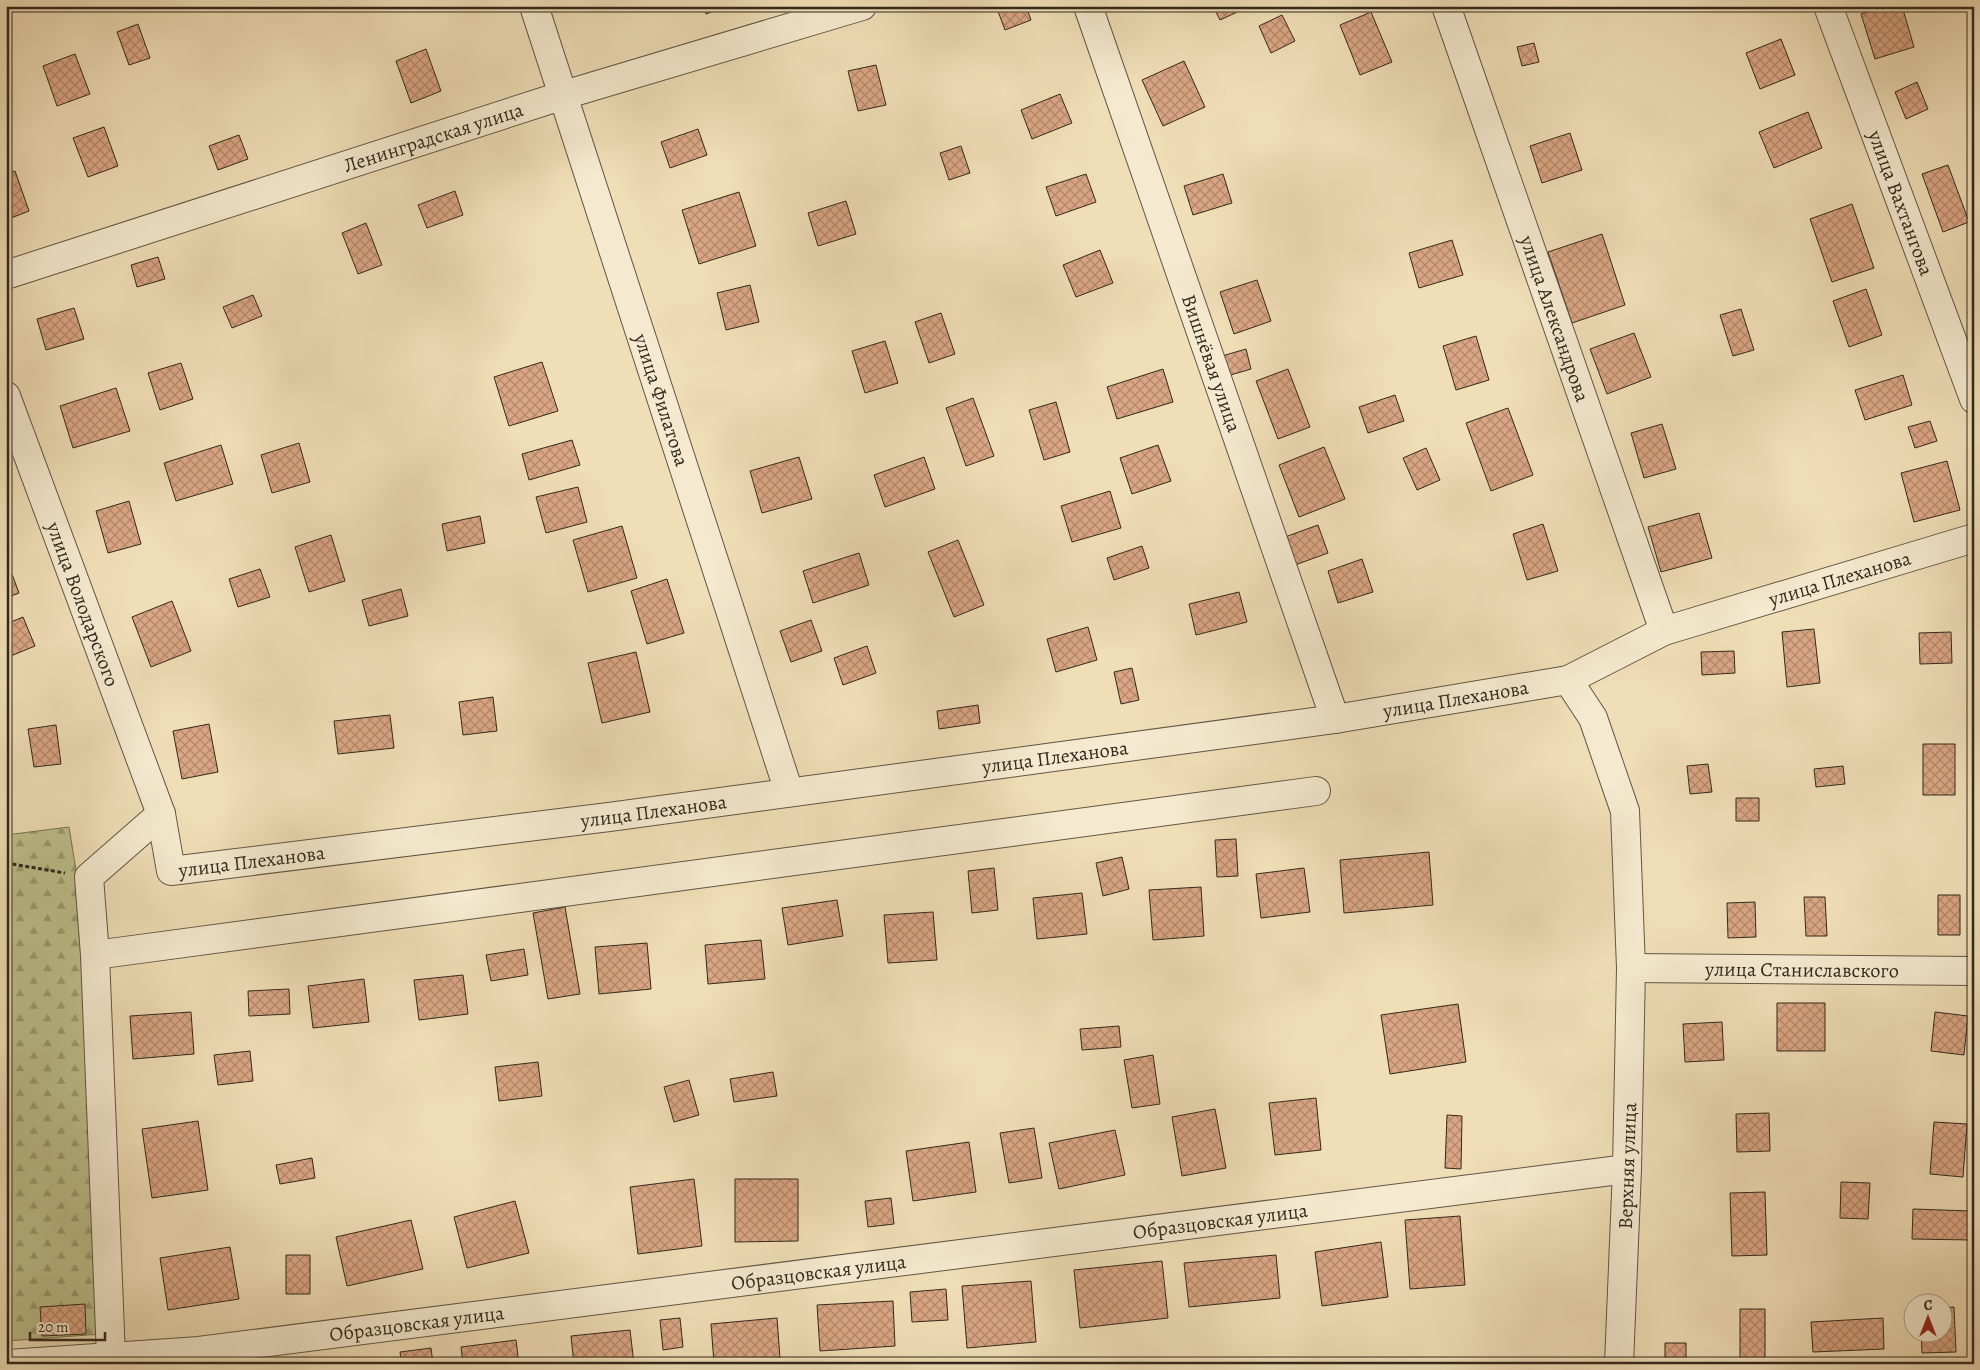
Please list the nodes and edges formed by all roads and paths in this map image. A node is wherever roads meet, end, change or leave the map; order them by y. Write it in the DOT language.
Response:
graph roads {
  1 [pos="534,6"];
  2 [pos="862,6"];
  3 [pos="1088,6"];
  4 [pos="1446,6"];
  5 [pos="1828,6"];
  6 [pos="564,96"];
  7 [pos="6,275"];
  8 [pos="6,396"];
  9 [pos="1974,399"];
  10 [pos="1974,538"];
  11 [pos="1664,630"];
  12 [pos="1568,680"];
  13 [pos="1335,719"];
  14 [pos="1316,791"];
  15 [pos="790,792"];
  16 [pos="161,814"];
  17 [pos="95,954"];
  18 [pos="1630,968"];
  19 [pos="1974,970"];
  20 [pos="1628,1169"];
  21 [pos="111,1357"];
  22 [pos="8,1364"];
  23 [pos="1619,1364"];
  1 -- 6 [label="street, улица Филатова"];
  2 -- 6 [label="street, Ленинградская улица"];
  3 -- 13 [label="street, Вишнёвая улица"];
  4 -- 11 [label="street, улица Александрова"];
  5 -- 9 [label="street, улица Вахтангова"];
  6 -- 7 [label="street, Ленинградская улица"];
  6 -- 15 [label="street, улица Филатова"];
  8 -- 16 [label="street, улица Володарского"];
  10 -- 11 [label="street, улица Плеханова"];
  11 -- 12 [label="street, улица Плеханова"];
  12 -- 13 [label="street, улица Плеханова"];
  12 -- 18 [label="street, Верхняя улица"];
  13 -- 15 [label="street, улица Плеханова"];
  14 -- 17 [label="street"];
  15 -- 16 [label="street, улица Плеханова"];
  16 -- 17 [label="street"];
  17 -- 21 [label="street"];
  18 -- 19 [label="street, улица Станиславского"];
  18 -- 20 [label="street, Верхняя улица"];
  20 -- 21 [label="street, Образцовская улица"];
  20 -- 23 [label="street, Верхняя улица"];
  21 -- 22 [label="street, Образцовская улица"];
}
